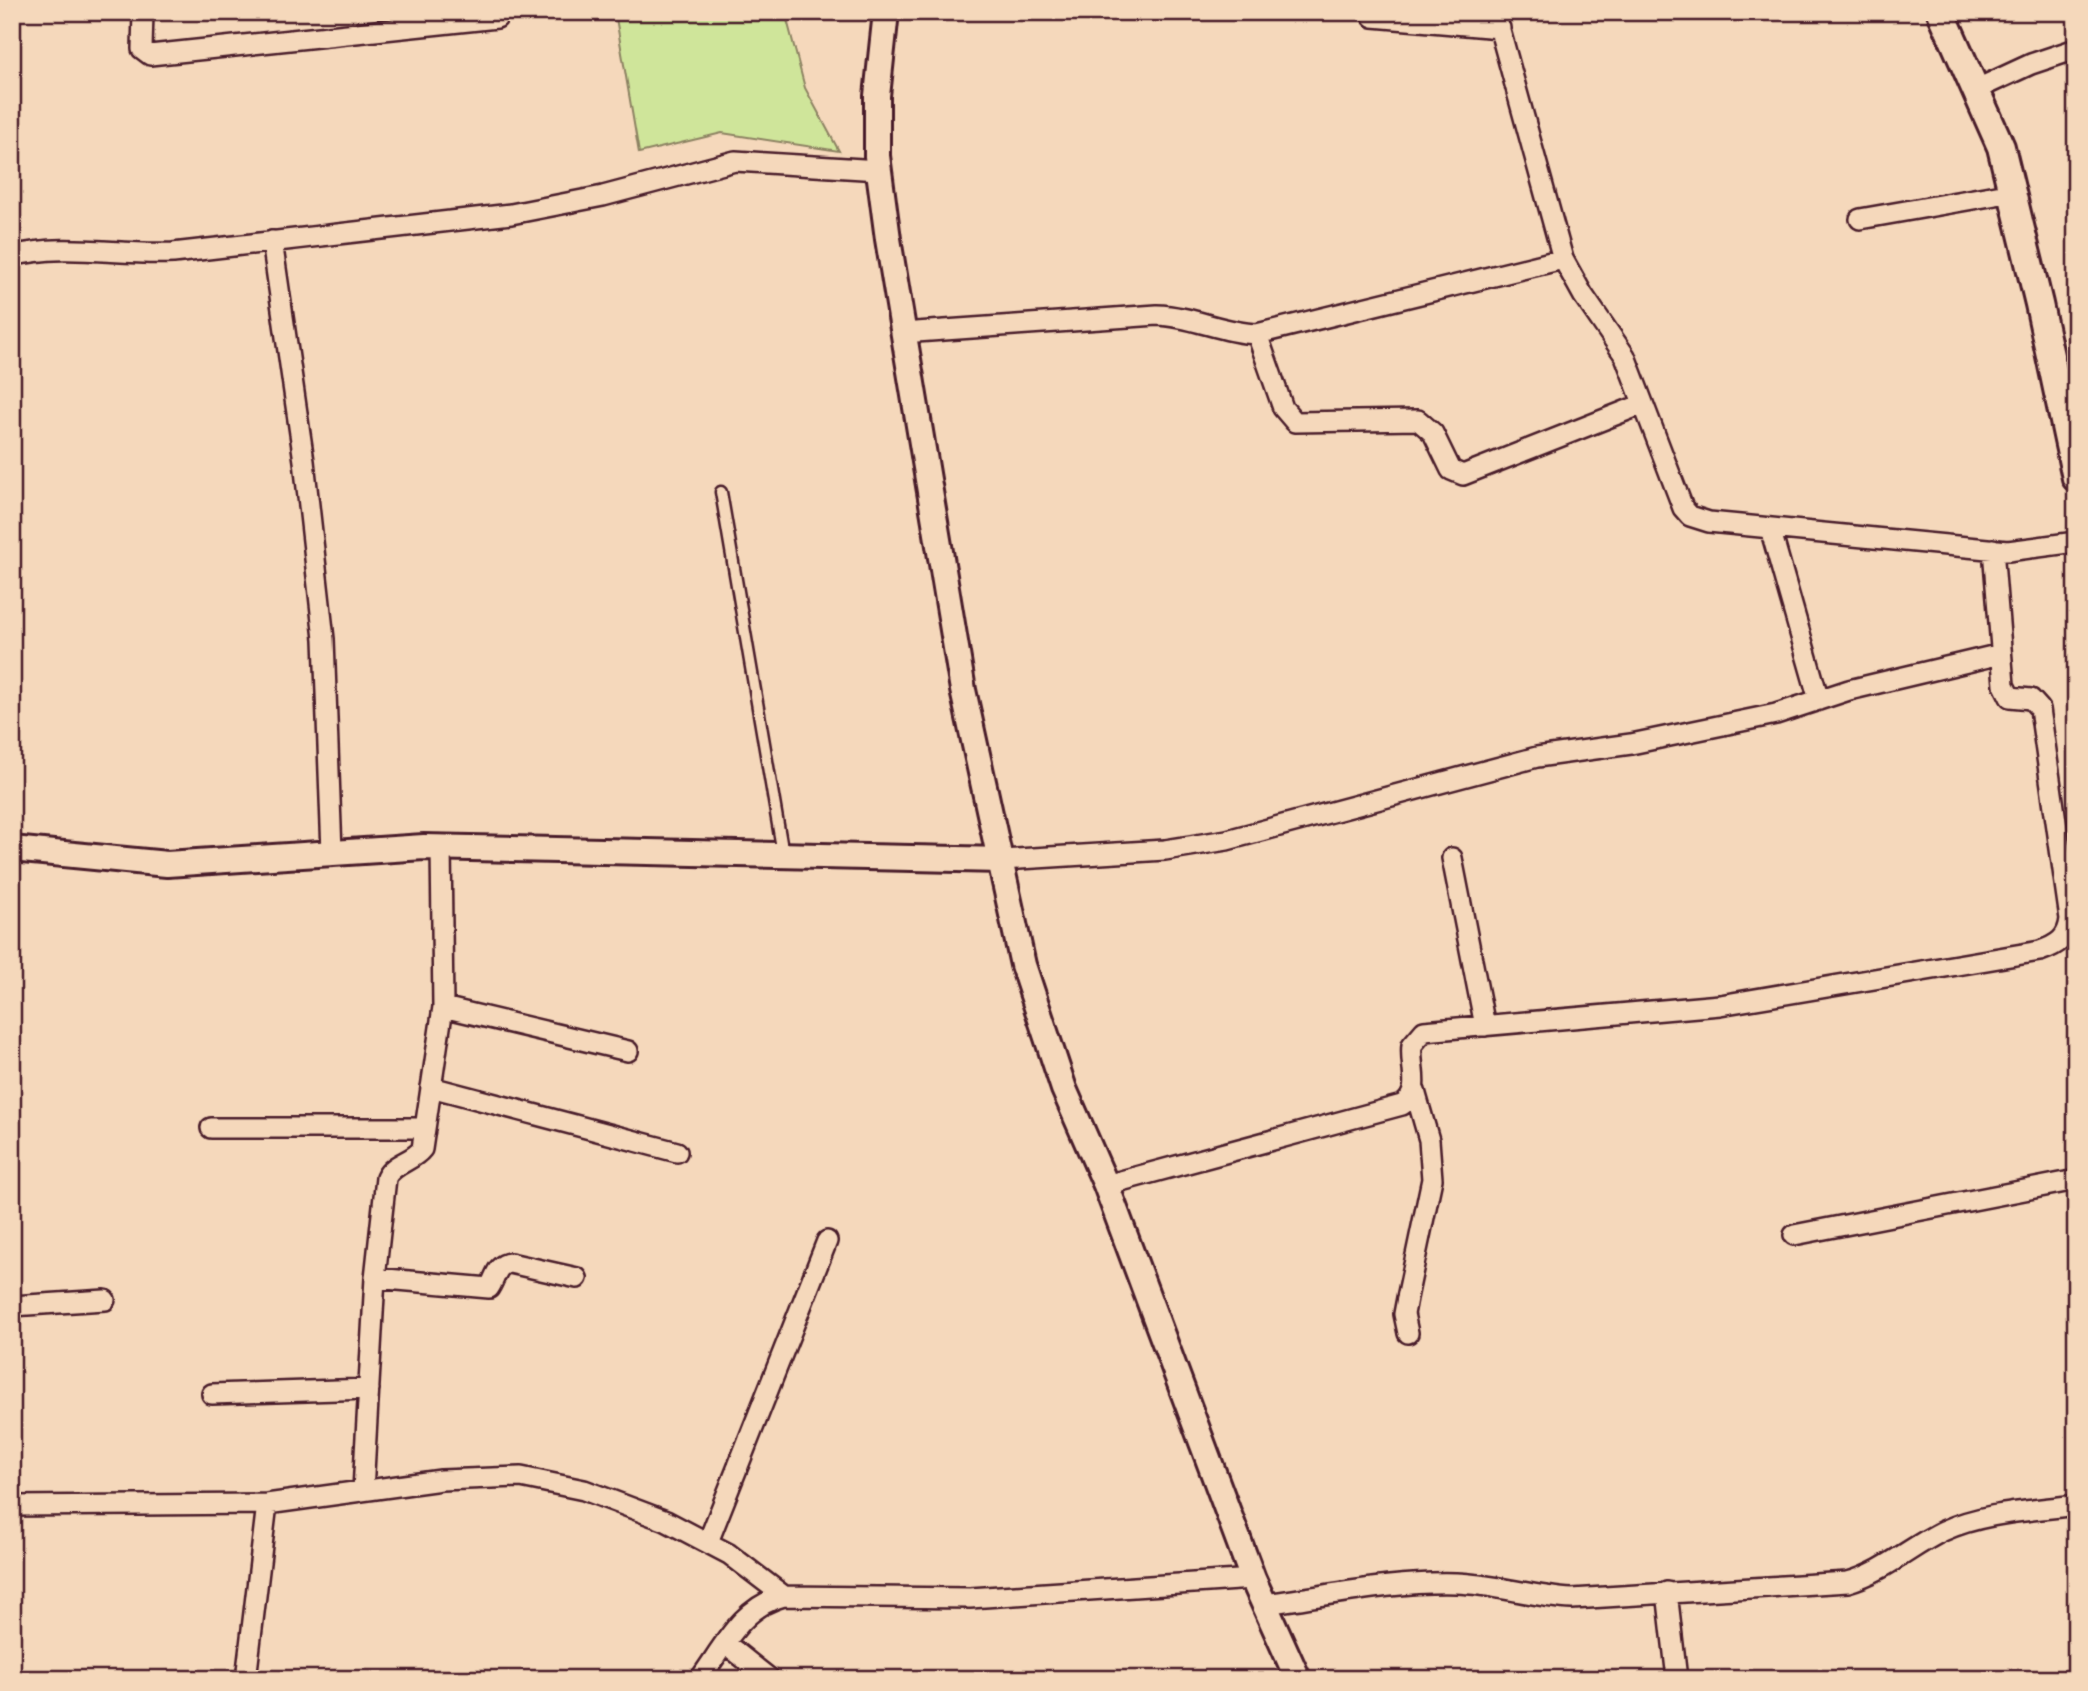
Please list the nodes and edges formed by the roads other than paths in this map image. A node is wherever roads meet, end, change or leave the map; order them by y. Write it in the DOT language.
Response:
graph roads {
  1 [pos="143,12"];
  2 [pos="886,12"];
  3 [pos="1941,12"];
  4 [pos="1373,17"];
  5 [pos="497,18"];
  6 [pos="1498,20"];
  7 [pos="2076,49"];
  8 [pos="1977,89"];
  9 [pos="879,170"];
  10 [pos="2013,192"];
  11 [pos="1860,219"];
  12 [pos="272,241"];
  13 [pos="12,256"];
  14 [pos="1563,259"];
  15 [pos="902,333"];
  16 [pos="1257,334"];
  17 [pos="1643,404"];
  18 [pos="2076,478"];
  19 [pos="721,492"];
  20 [pos="1770,528"];
  21 [pos="2076,542"];
  22 [pos="1993,549"];
  23 [pos="2001,653"];
  24 [pos="1819,700"];
  25 [pos="441,847"];
  26 [pos="12,849"];
  27 [pos="332,852"];
  28 [pos="783,854"];
  29 [pos="1452,858"];
  30 [pos="1002,860"];
  31 [pos="443,1007"];
  32 [pos="1485,1026"];
  33 [pos="628,1051"];
  34 [pos="432,1087"];
  35 [pos="1415,1091"];
  36 [pos="211,1128"];
  37 [pos="425,1128"];
  38 [pos="677,1152"];
  39 [pos="2076,1180"];
  40 [pos="1106,1185"];
  41 [pos="1794,1235"];
  42 [pos="827,1241"];
  43 [pos="375,1278"];
  44 [pos="577,1278"];
  45 [pos="105,1300"];
  46 [pos="12,1306"];
  47 [pos="1408,1333"];
  48 [pos="369,1389"];
  49 [pos="212,1394"];
  50 [pos="363,1490"];
  51 [pos="267,1504"];
  52 [pos="2076,1505"];
  53 [pos="12,1506"];
  54 [pos="708,1542"];
  55 [pos="1253,1579"];
  56 [pos="1667,1592"];
  57 [pos="783,1596"];
  58 [pos="1264,1604"];
  59 [pos="726,1644"];
  60 [pos="246,1679"];
  61 [pos="700,1679"];
  62 [pos="770,1679"];
  63 [pos="1298,1679"];
  64 [pos="1677,1679"];
  1 -- 5 [label="street"];
  2 -- 9 [label="street"];
  3 -- 8 [label="main road"];
  4 -- 6 [label="street"];
  6 -- 14 [label="street"];
  7 -- 8 [label="street"];
  8 -- 10 [label="main road"];
  9 -- 12 [label="street"];
  9 -- 15 [label="street"];
  10 -- 11 [label="street"];
  10 -- 18 [label="main road"];
  12 -- 13 [label="street"];
  12 -- 27 [label="street"];
  14 -- 16 [label="street"];
  14 -- 17 [label="street"];
  15 -- 16 [label="street"];
  15 -- 30 [label="street"];
  16 -- 17 [label="street"];
  17 -- 20 [label="street"];
  19 -- 28 [label="lane"];
  20 -- 22 [label="street"];
  20 -- 24 [label="street"];
  21 -- 22 [label="street"];
  22 -- 23 [label="street"];
  23 -- 24 [label="street"];
  23 -- 32 [label="street"];
  24 -- 30 [label="street"];
  25 -- 27 [label="street"];
  25 -- 28 [label="street"];
  25 -- 31 [label="street"];
  26 -- 27 [label="street"];
  28 -- 30 [label="street"];
  29 -- 32 [label="street"];
  30 -- 40 [label="street"];
  31 -- 33 [label="street"];
  31 -- 34 [label="street"];
  32 -- 35 [label="street"];
  34 -- 37 [label="street"];
  34 -- 38 [label="street"];
  35 -- 40 [label="street"];
  35 -- 47 [label="street"];
  36 -- 37 [label="street"];
  37 -- 43 [label="street"];
  39 -- 41 [label="street"];
  40 -- 55 [label="street"];
  42 -- 54 [label="street"];
  43 -- 44 [label="street"];
  43 -- 48 [label="street"];
  45 -- 46 [label="street"];
  48 -- 49 [label="street"];
  48 -- 50 [label="street"];
  50 -- 51 [label="street"];
  50 -- 54 [label="street"];
  51 -- 53 [label="street"];
  51 -- 60 [label="street"];
  52 -- 56 [label="street"];
  54 -- 57 [label="street"];
  55 -- 57 [label="street"];
  55 -- 58 [label="street"];
  56 -- 58 [label="street"];
  56 -- 64 [label="street"];
  57 -- 59 [label="street"];
  58 -- 63 [label="street"];
  59 -- 61 [label="street"];
  59 -- 62 [label="street"];
}
